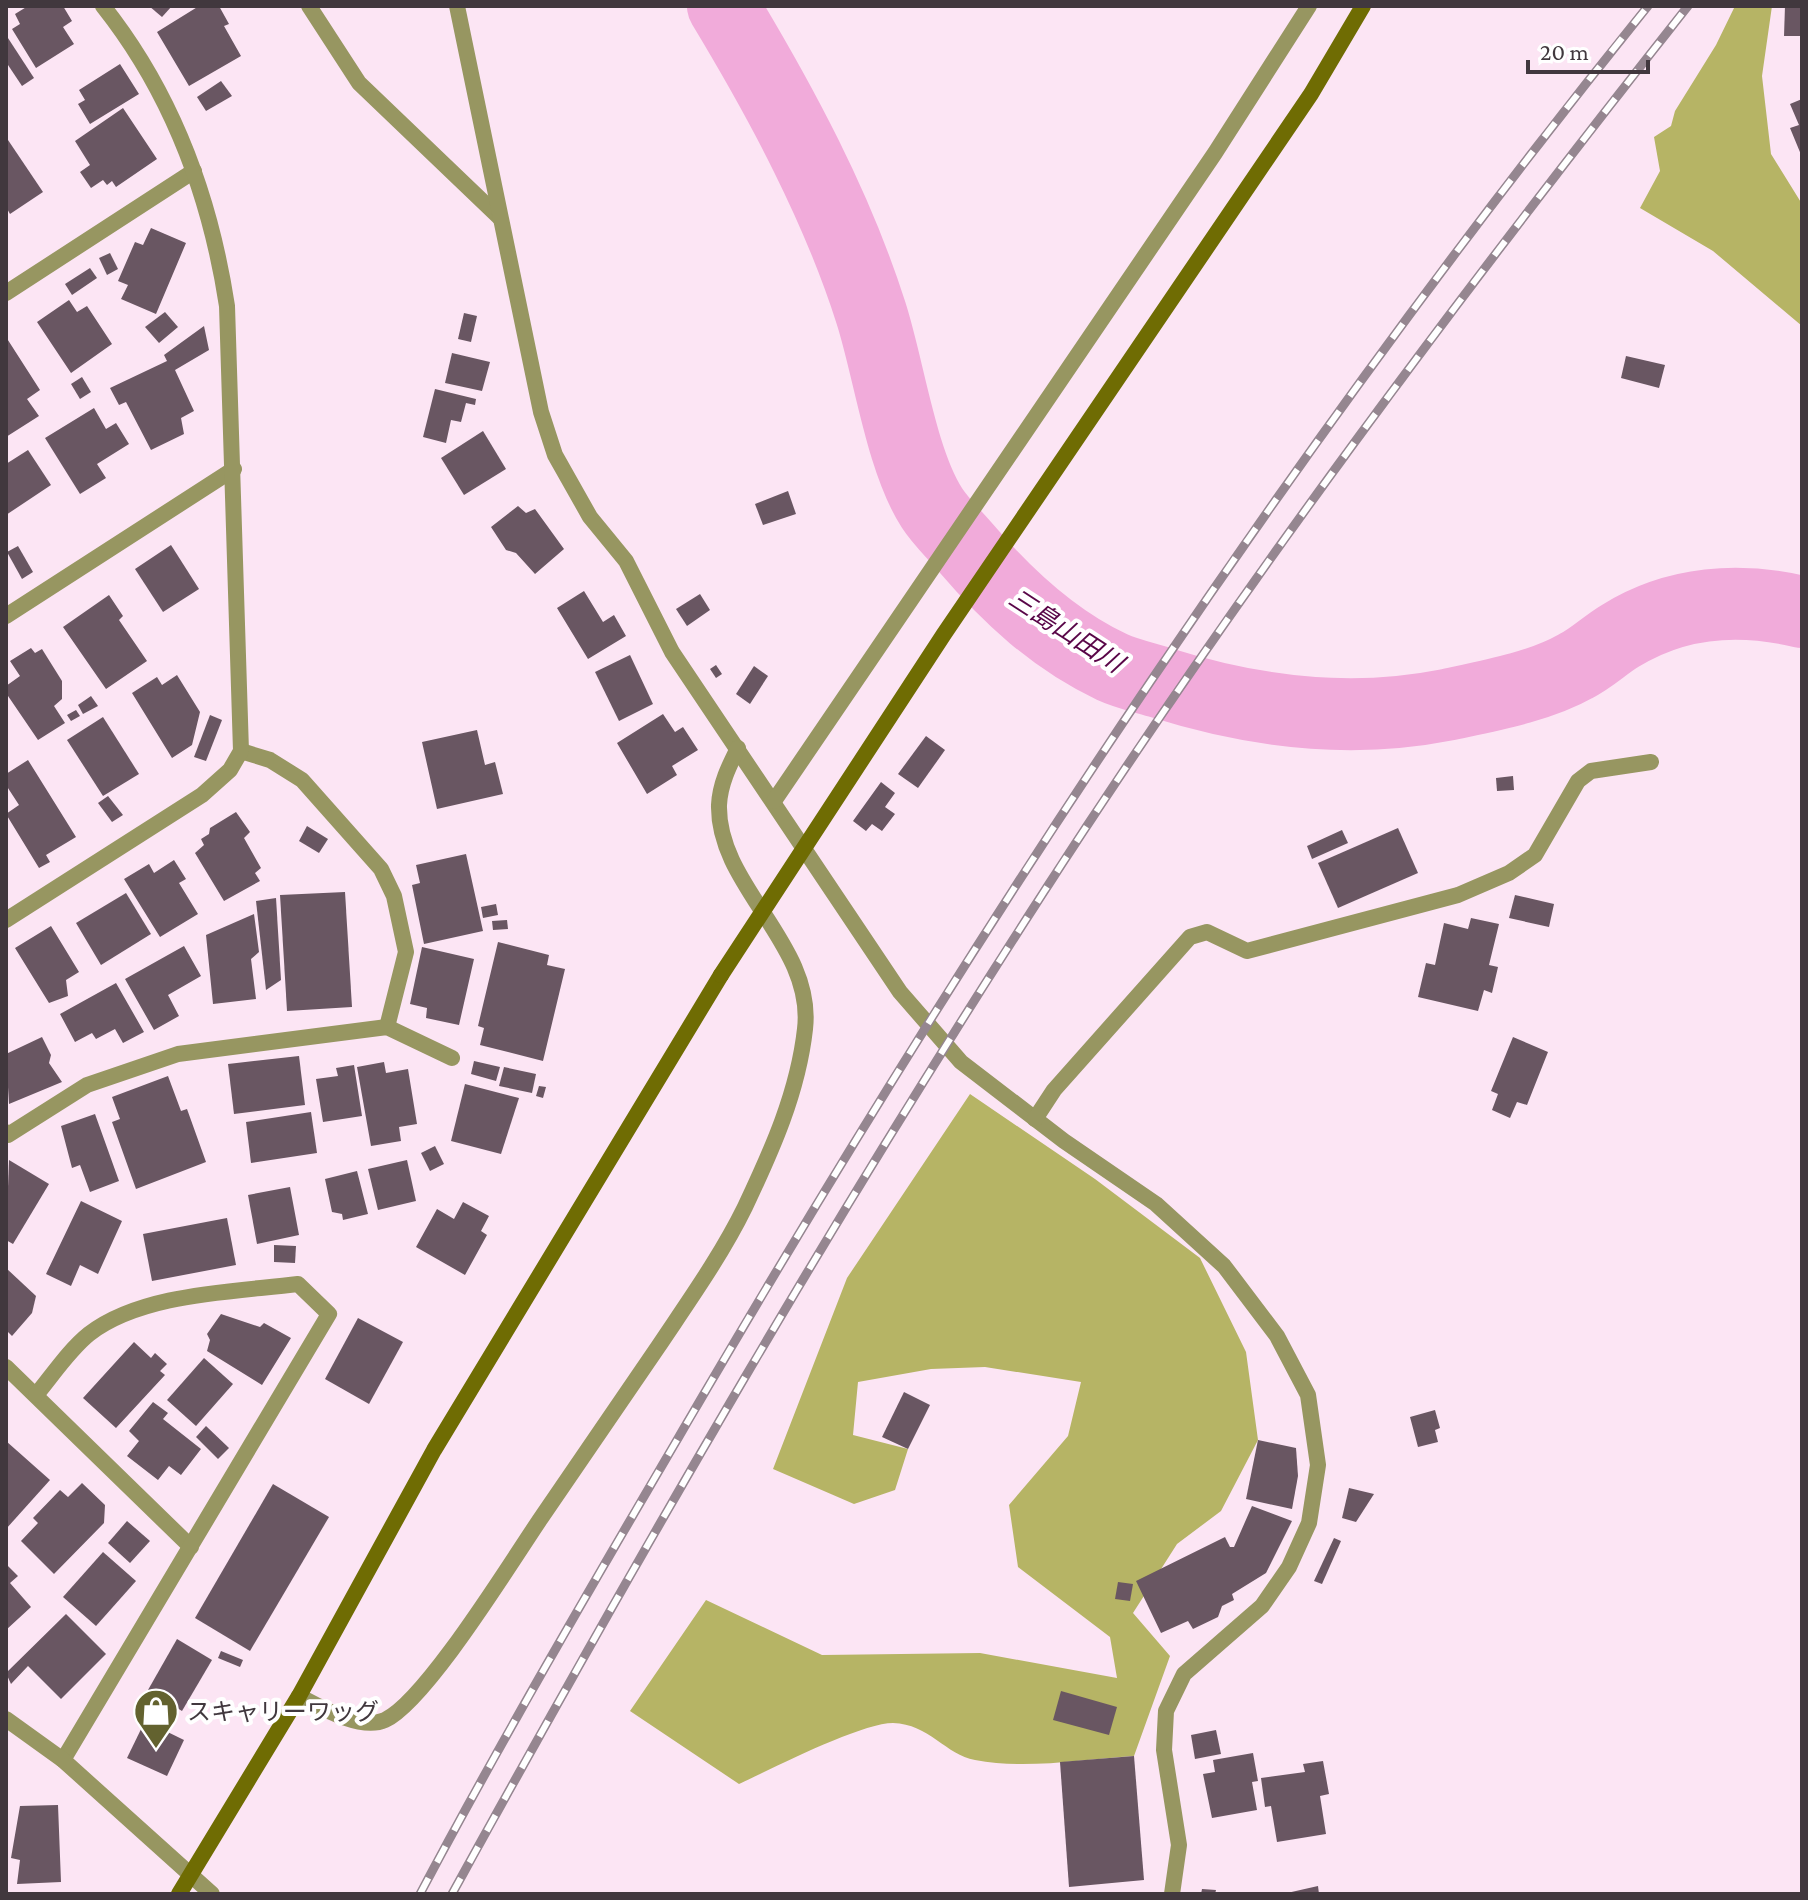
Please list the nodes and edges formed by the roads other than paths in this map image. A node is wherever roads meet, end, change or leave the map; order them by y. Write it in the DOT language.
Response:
graph roads {
  1 [pos="103,6"];
  2 [pos="309,6"];
  3 [pos="457,6"];
  4 [pos="1309,6"];
  5 [pos="1363,6"];
  6 [pos="194,171"];
  7 [pos="500,218"];
  8 [pos="6,293"];
  9 [pos="234,469"];
  10 [pos="6,616"];
  11 [pos="738,748"];
  12 [pos="241,751"];
  13 [pos="1651,762"];
  14 [pos="774,801"];
  15 [pos="6,920"];
  16 [pos="387,1027"];
  17 [pos="452,1058"];
  18 [pos="1035,1119"];
  19 [pos="6,1132"];
  20 [pos="6,1367"];
  21 [pos="36,1395"];
  22 [pos="191,1547"];
  23 [pos="299,1696"];
  24 [pos="6,1719"];
  25 [pos="63,1760"];
  26 [pos="191,1873"];
  27 [pos="179,1894"];
  28 [pos="212,1894"];
  29 [pos="1172,1894"];
  1 -- 6 [label="street"];
  2 -- 7 [label="street"];
  3 -- 7 [label="street"];
  4 -- 14 [label="street"];
  5 -- 23 [label="street, bridge"];
  6 -- 8 [label="street"];
  6 -- 9 [label="street"];
  7 -- 11 [label="street"];
  9 -- 10 [label="street"];
  9 -- 12 [label="street"];
  11 -- 14 [label="street"];
  11 -- 23 [label="street"];
  12 -- 15 [label="street"];
  12 -- 16 [label="street"];
  13 -- 18 [label="street"];
  14 -- 18 [label="street"];
  16 -- 17 [label="street"];
  16 -- 19 [label="street"];
  18 -- 29 [label="street"];
  20 -- 21 [label="street"];
  21 -- 22 [label="street"];
  21 -- 22 [label="street"];
  22 -- 25 [label="street"];
  23 -- 26 [label="street"];
  24 -- 25 [label="street"];
  25 -- 26 [label="street"];
  26 -- 27 [label="street"];
  26 -- 28 [label="street"];
}
